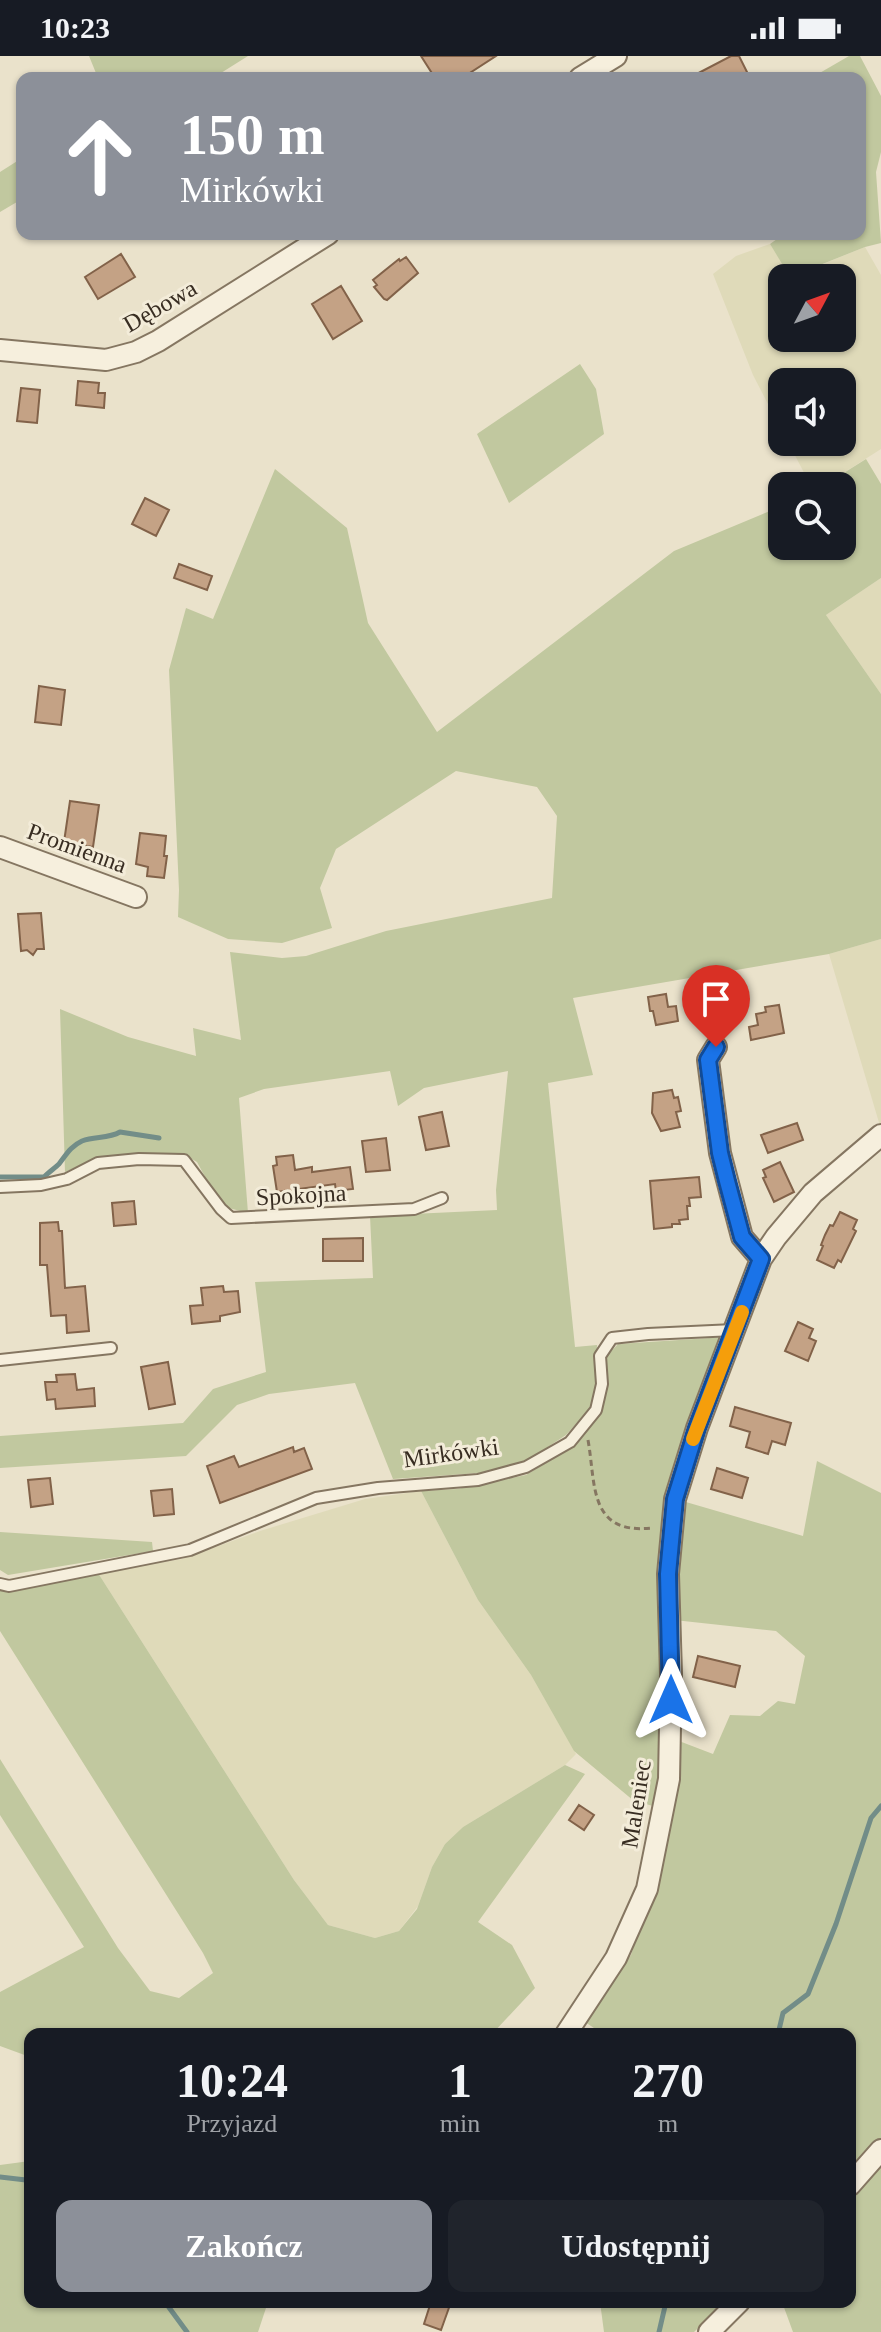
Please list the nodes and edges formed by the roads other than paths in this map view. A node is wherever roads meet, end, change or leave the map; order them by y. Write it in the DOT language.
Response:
graph roads {
  1 [pos="616,56"];
  2 [pos="590,72"];
  3 [pos="318,240"];
  4 [pos="0,350"];
  5 [pos="0,847"];
  6 [pos="136,897"];
  7 [pos="716,1047"];
  8 [pos="881,1135"];
  9 [pos="0,1187"];
  10 [pos="442,1198"];
  11 [pos="761,1259"];
  12 [pos="735,1330"];
  13 [pos="111,1348"];
  14 [pos="0,1360"];
  15 [pos="0,1584"];
  16 [pos="570,2028"];
  17 [pos="881,2150"];
  18 [pos="856,2178"];
  19 [pos="733,2308"];
  20 [pos="709,2332"];
  1 -- 2 [label="street"];
  3 -- 4 [label="street, Dębowa"];
  5 -- 6 [label="street, Promienna"];
  7 -- 11 [label="street"];
  8 -- 11 [label="street"];
  9 -- 10 [label="lane, Spokojna"];
  11 -- 12 [label="street"];
  12 -- 15 [label="lane, Mirkówki"];
  12 -- 16 [label="street, Maleniec"];
  13 -- 14 [label="lane"];
  17 -- 18 [label="street"];
  19 -- 20 [label="street"];
}
